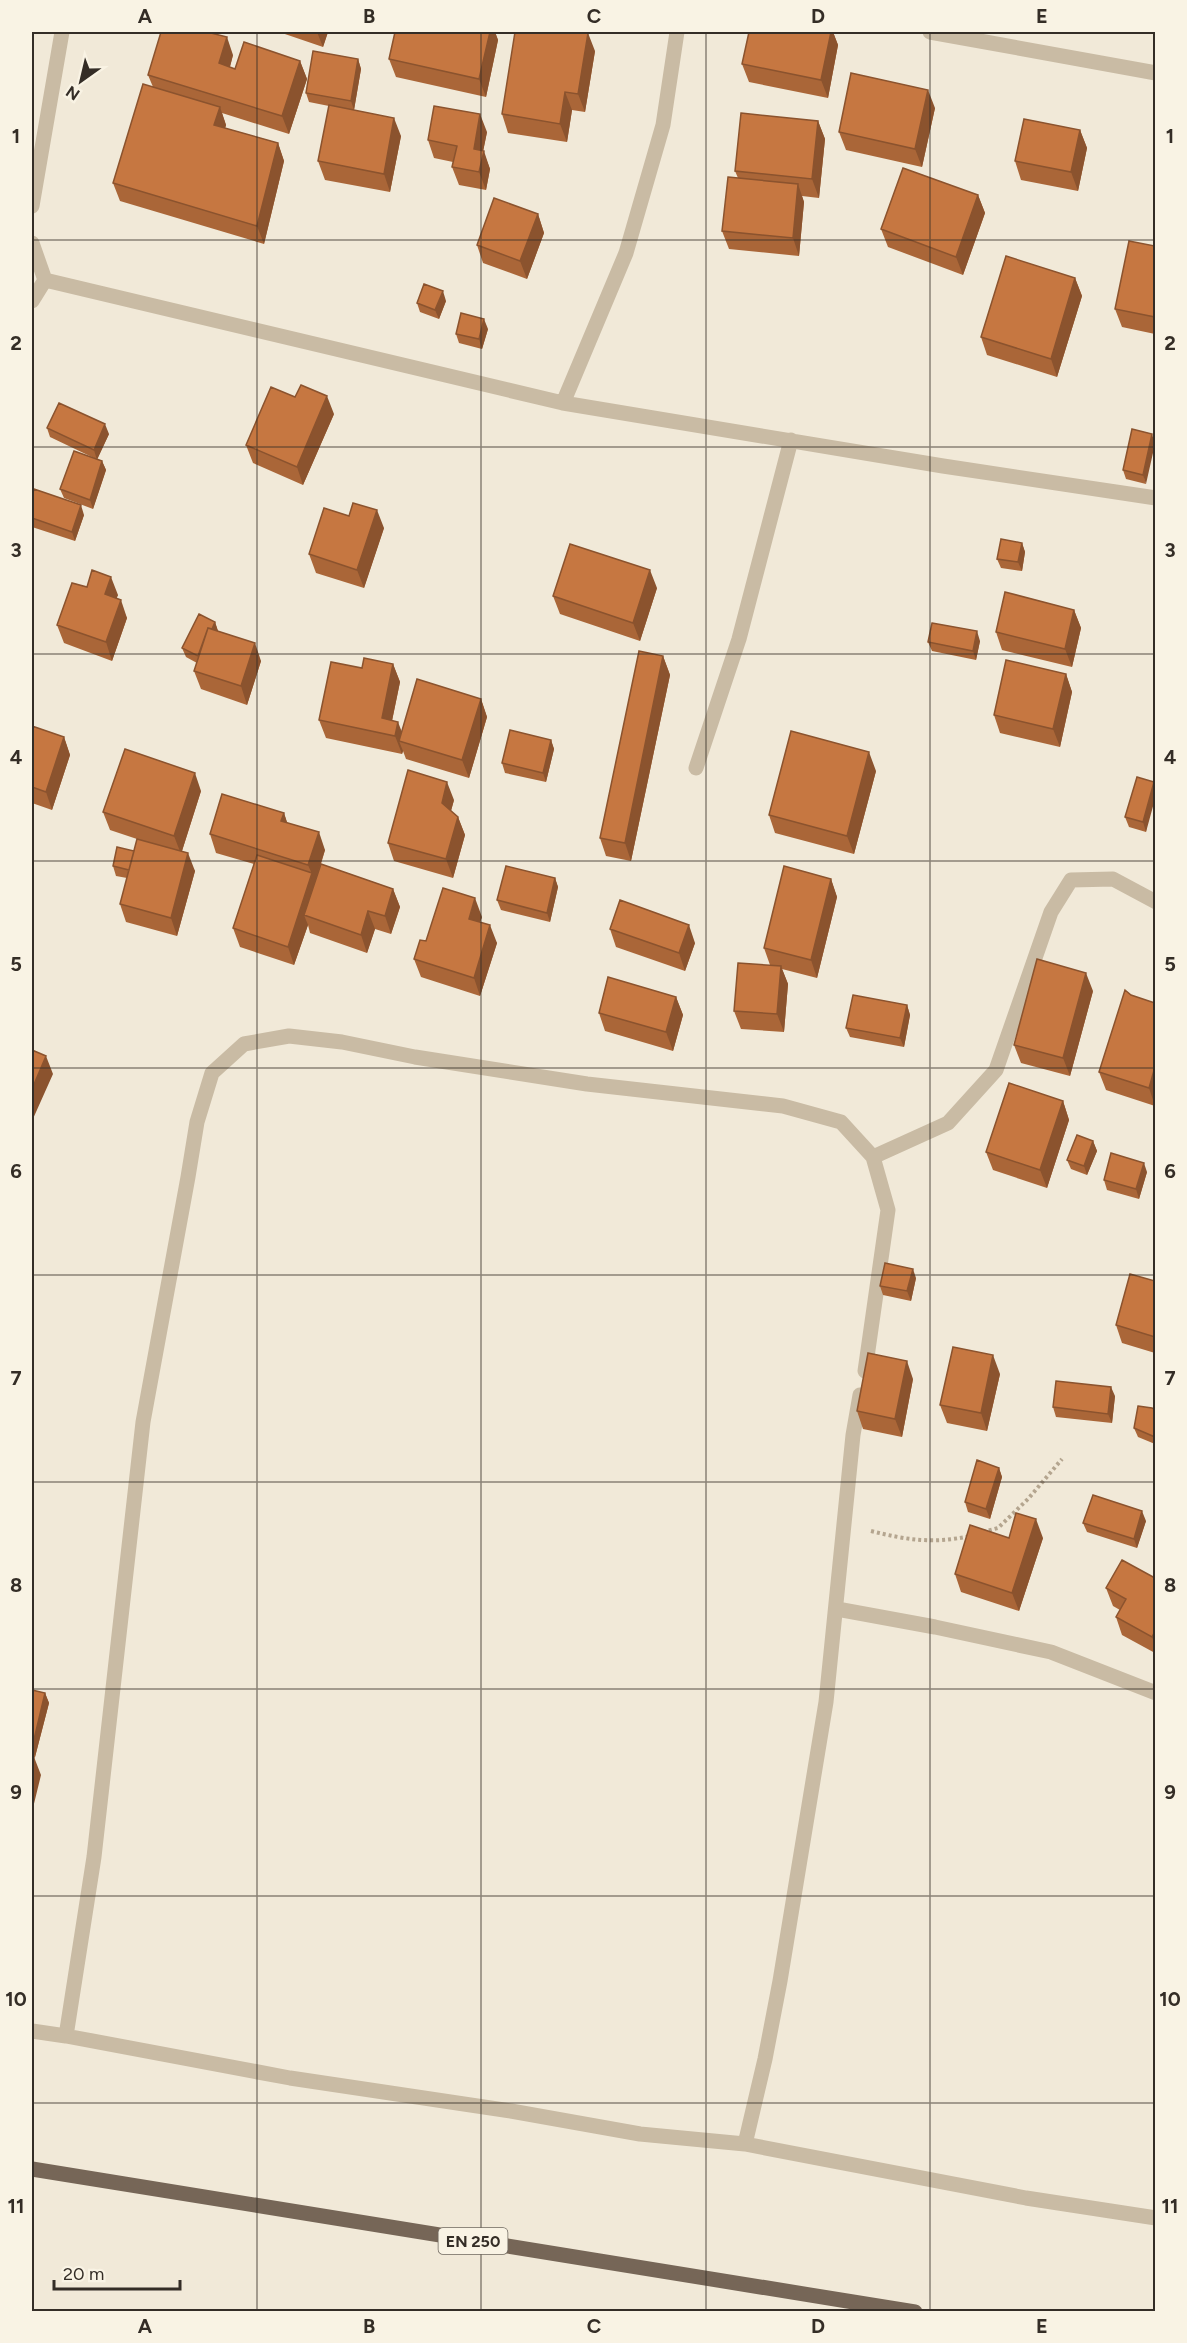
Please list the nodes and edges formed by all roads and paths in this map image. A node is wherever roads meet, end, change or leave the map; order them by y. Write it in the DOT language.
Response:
graph roads {
  1 [pos="62,32"];
  2 [pos="677,32"];
  3 [pos="930,32"];
  4 [pos="1155,73"];
  5 [pos="32,206"];
  6 [pos="32,243"];
  7 [pos="45,280"];
  8 [pos="32,301"];
  9 [pos="563,403"];
  10 [pos="791,440"];
  11 [pos="1155,498"];
  12 [pos="696,768"];
  13 [pos="1155,902"];
  14 [pos="873,1157"];
  15 [pos="1062,1459"];
  16 [pos="844,1525"];
  17 [pos="981,1533"];
  18 [pos="972,1535"];
  19 [pos="837,1609"];
  20 [pos="1155,1694"];
  21 [pos="32,2031"];
  22 [pos="66,2036"];
  23 [pos="745,2144"];
  24 [pos="32,2169"];
  25 [pos="1155,2218"];
  26 [pos="915,2312"];
  1 -- 5 [label="street"];
  2 -- 9 [label="street"];
  3 -- 4 [label="street"];
  6 -- 7 [label="street"];
  7 -- 8 [label="street"];
  7 -- 9 [label="street"];
  9 -- 10 [label="street"];
  10 -- 11 [label="street"];
  10 -- 12 [label="street"];
  13 -- 14 [label="street"];
  14 -- 16 [label="street"];
  14 -- 22 [label="street"];
  15 -- 17 [label="path"];
  16 -- 18 [label="path"];
  16 -- 19 [label="street"];
  19 -- 20 [label="street"];
  19 -- 23 [label="street"];
  21 -- 22 [label="street"];
  22 -- 23 [label="street"];
  23 -- 25 [label="street"];
  24 -- 26 [label="main road, EN 250"];
}
